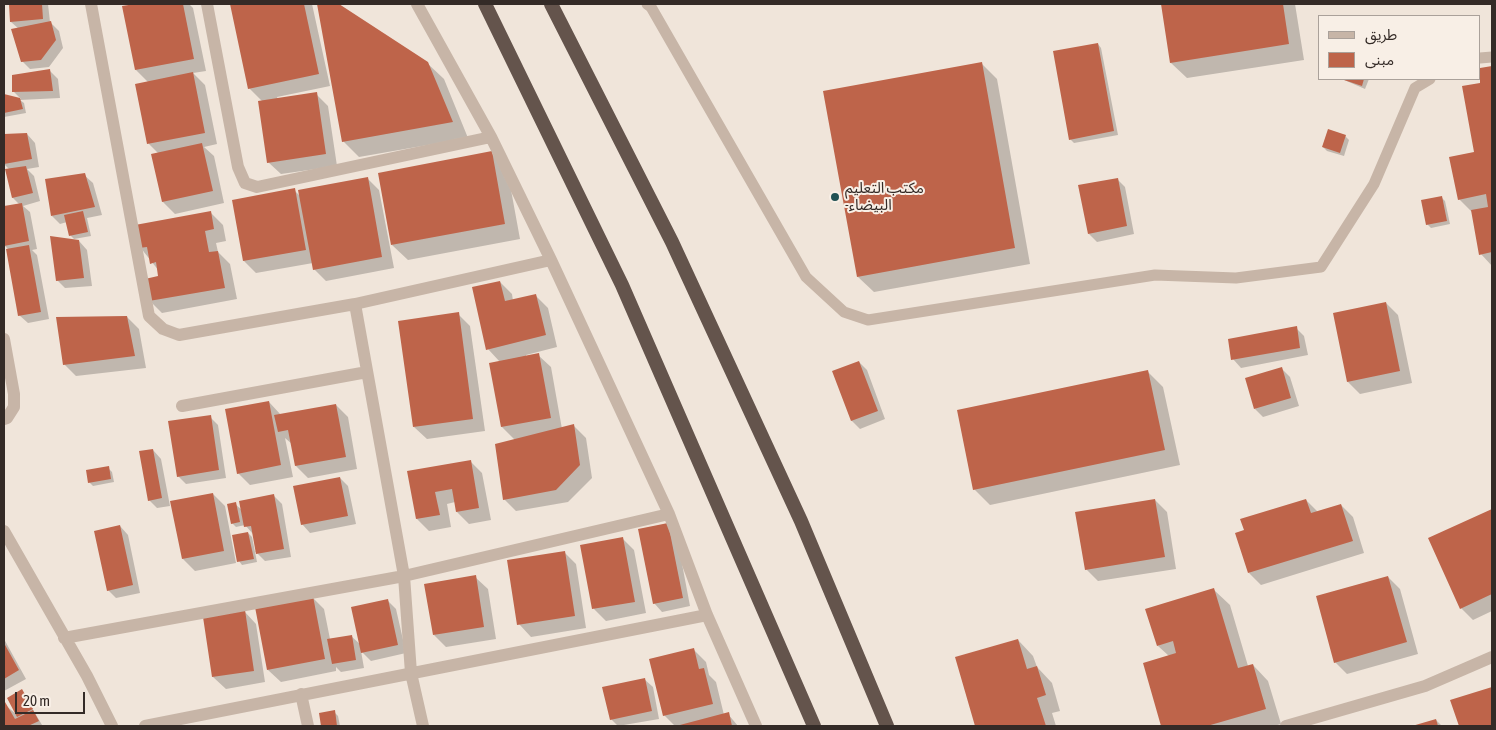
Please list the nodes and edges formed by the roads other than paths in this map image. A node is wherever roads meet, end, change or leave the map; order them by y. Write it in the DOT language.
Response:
graph roads {
  1 [pos="91,4"];
  2 [pos="206,4"];
  3 [pos="417,4"];
  4 [pos="485,4"];
  5 [pos="551,4"];
  6 [pos="647,4"];
  7 [pos="1428,80"];
  8 [pos="491,137"];
  9 [pos="551,260"];
  10 [pos="355,304"];
  11 [pos="4,339"];
  12 [pos="367,372"];
  13 [pos="182,406"];
  14 [pos="4,419"];
  15 [pos="668,514"];
  16 [pos="4,531"];
  17 [pos="404,576"];
  18 [pos="708,615"];
  19 [pos="64,638"];
  20 [pos="1492,657"];
  21 [pos="411,673"];
  22 [pos="302,694"];
  23 [pos="112,726"];
  24 [pos="145,726"];
  25 [pos="308,726"];
  26 [pos="423,726"];
  27 [pos="756,726"];
  28 [pos="814,726"];
  29 [pos="887,726"];
  30 [pos="1286,726"];
  1 -- 10 [label="street"];
  2 -- 8 [label="street"];
  3 -- 8 [label="street"];
  4 -- 28 [label="highway"];
  5 -- 29 [label="highway"];
  6 -- 7 [label="lane"];
  8 -- 9 [label="street"];
  9 -- 10 [label="street"];
  9 -- 15 [label="street"];
  10 -- 12 [label="street"];
  11 -- 14 [label="street"];
  12 -- 13 [label="street"];
  12 -- 17 [label="street"];
  15 -- 17 [label="street"];
  15 -- 18 [label="street"];
  16 -- 19 [label="street"];
  17 -- 19 [label="street"];
  17 -- 21 [label="street"];
  18 -- 21 [label="street"];
  18 -- 27 [label="street"];
  19 -- 23 [label="street"];
  20 -- 30 [label="street"];
  21 -- 22 [label="street"];
  21 -- 26 [label="street"];
  22 -- 24 [label="street"];
  22 -- 25 [label="street"];
}
